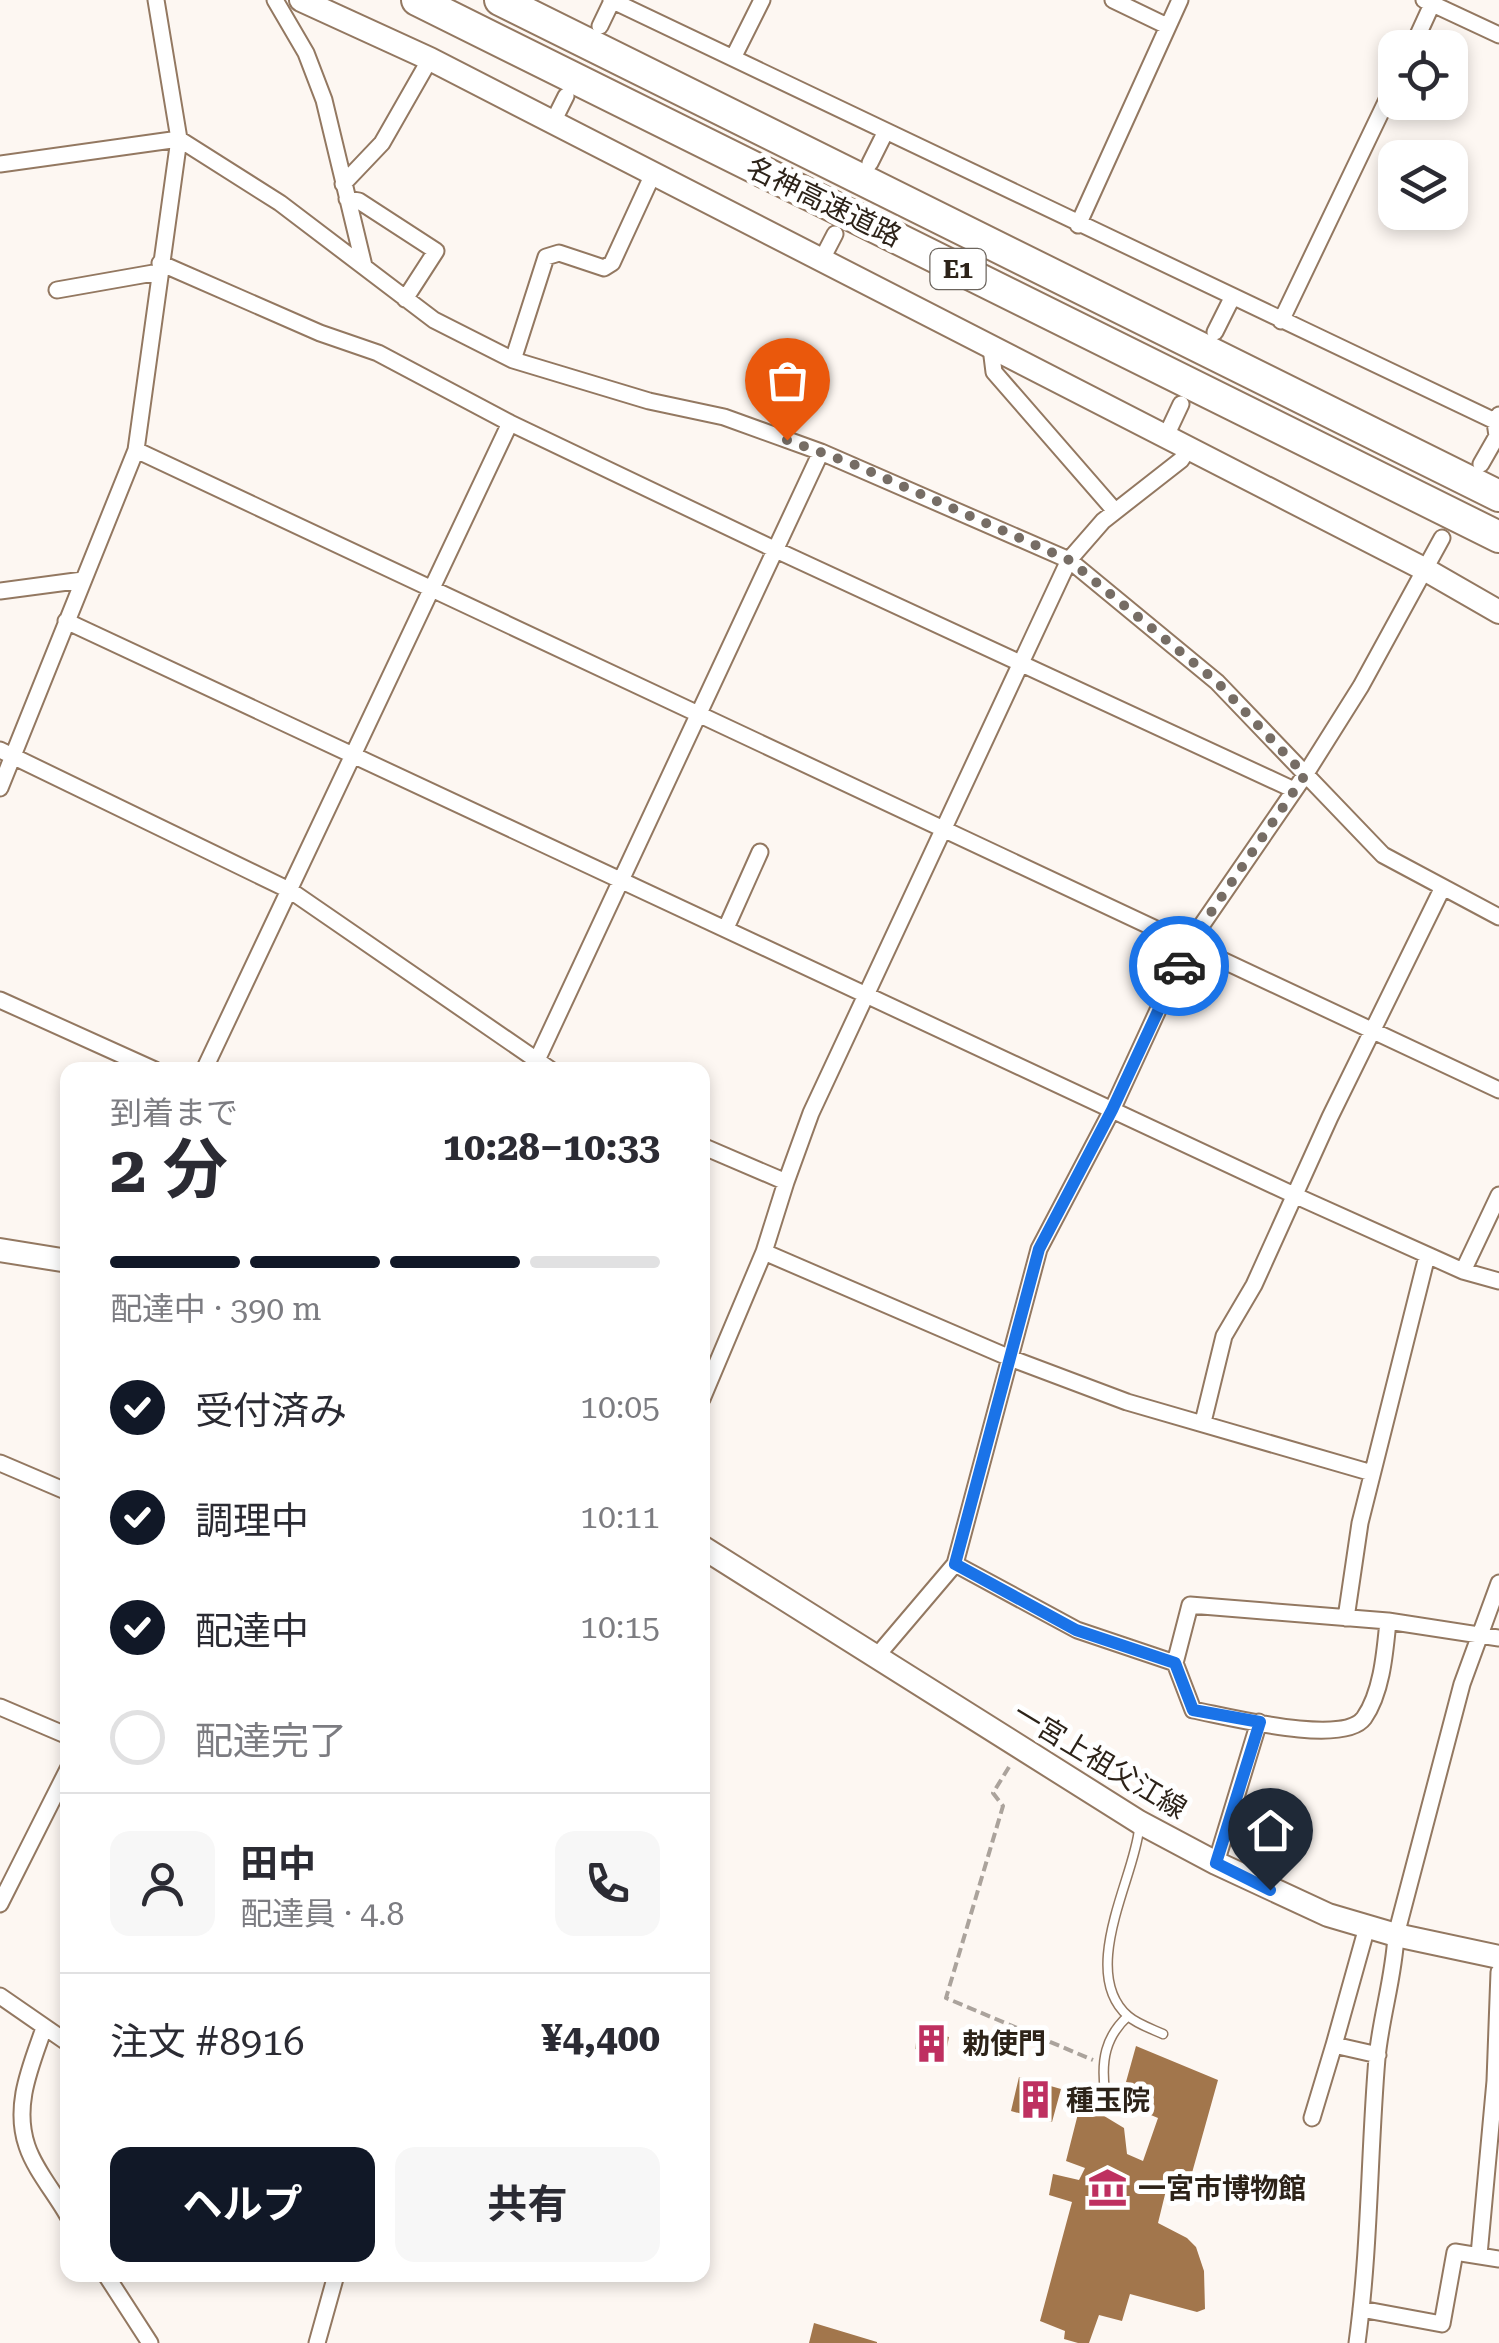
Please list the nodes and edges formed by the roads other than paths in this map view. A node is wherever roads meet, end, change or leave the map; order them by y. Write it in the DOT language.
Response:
graph roads {
  1 [pos="156,0"];
  2 [pos="275,0"];
  3 [pos="301,0"];
  4 [pos="417,0"];
  5 [pos="500,0"];
  6 [pos="612,0"];
  7 [pos="762,0"];
  8 [pos="1114,0"];
  9 [pos="1180,0"];
  10 [pos="1430,1"];
  11 [pos="600,26"];
  12 [pos="1167,26"];
  13 [pos="1419,30"];
  14 [pos="1499,35"];
  15 [pos="733,58"];
  16 [pos="430,59"];
  17 [pos="566,96"];
  18 [pos="1378,118"];
  19 [pos="553,122"];
  20 [pos="885,133"];
  21 [pos="179,139"];
  22 [pos="870,163"];
  23 [pos="0,164"];
  24 [pos="653,174"];
  25 [pos="345,192"];
  26 [pos="1078,225"];
  27 [pos="835,234"];
  28 [pos="821,260"];
  29 [pos="364,266"];
  30 [pos="160,268"];
  31 [pos="57,290"];
  32 [pos="1232,298"];
  33 [pos="406,299"];
  34 [pos="1280,321"];
  35 [pos="1215,332"];
  36 [pos="991,348"];
  37 [pos="514,360"];
  38 [pos="1181,404"];
  39 [pos="1498,420"];
  40 [pos="510,423"];
  41 [pos="1166,436"];
  42 [pos="1189,448"];
  43 [pos="136,450"];
  44 [pos="821,452"];
  45 [pos="1481,464"];
  46 [pos="1499,496"];
  47 [pos="1115,511"];
  48 [pos="1499,537"];
  49 [pos="1442,538"];
  50 [pos="776,550"];
  51 [pos="1069,560"];
  52 [pos="1426,570"];
  53 [pos="83,580"];
  54 [pos="430,589"];
  55 [pos="0,592"];
  56 [pos="1499,612"];
  57 [pos="66,622"];
  58 [pos="1018,664"];
  59 [pos="698,715"];
  60 [pos="6,753"];
  61 [pos="351,755"];
  62 [pos="1305,775"];
  63 [pos="0,788"];
  64 [pos="1292,790"];
  65 [pos="943,830"];
  66 [pos="760,852"];
  67 [pos="622,883"];
  68 [pos="1442,889"];
  69 [pos="290,891"];
  70 [pos="1499,916"];
  71 [pos="726,928"];
  72 [pos="1188,946"];
  73 [pos="865,995"];
  74 [pos="0,1000"];
  75 [pos="1373,1029"];
  76 [pos="537,1060"];
  77 [pos="137,1062"];
  78 [pos="208,1062"];
  79 [pos="540,1062"];
  80 [pos="1499,1090"];
  81 [pos="1112,1110"];
  82 [pos="710,1149"];
  83 [pos="786,1182"];
  84 [pos="1294,1195"];
  85 [pos="1499,1195"];
  86 [pos="0,1250"];
  87 [pos="764,1252"];
  88 [pos="1427,1256"];
  89 [pos="60,1260"];
  90 [pos="1462,1271"];
  91 [pos="1499,1280"];
  92 [pos="1010,1358"];
  93 [pos="710,1380"];
  94 [pos="1202,1422"];
  95 [pos="0,1463"];
  96 [pos="1372,1473"];
  97 [pos="60,1489"];
  98 [pos="710,1551"];
  99 [pos="955,1564"];
  100 [pos="1499,1582"];
  101 [pos="1346,1618"];
  102 [pos="1388,1622"];
  103 [pos="1479,1634"];
  104 [pos="1499,1638"];
  105 [pos="876,1656"];
  106 [pos="1175,1663"];
  107 [pos="0,1707"];
  108 [pos="1260,1722"];
  109 [pos="60,1733"];
  110 [pos="60,1785"];
  111 [pos="1139,1822"];
  112 [pos="1216,1863"];
  113 [pos="0,1904"];
  114 [pos="1367,1927"];
  115 [pos="1396,1936"];
  116 [pos="1499,1957"];
  117 [pos="1499,1972"];
  118 [pos="0,1996"];
  119 [pos="1128,2016"];
  120 [pos="44,2028"];
  121 [pos="1163,2034"];
  122 [pos="60,2038"];
  123 [pos="1334,2045"];
  124 [pos="1378,2055"];
  125 [pos="1106,2090"];
  126 [pos="1312,2118"];
  127 [pos="60,2202"];
  128 [pos="1479,2255"];
  129 [pos="1499,2259"];
  130 [pos="112,2282"];
  131 [pos="334,2282"];
  132 [pos="1362,2309"];
  133 [pos="150,2343"];
  134 [pos="317,2343"];
  135 [pos="1357,2343"];
  1 -- 21 [label="street"];
  2 -- 25 [label="street"];
  3 -- 16 [label="street"];
  4 -- 48 [label="highway, 名神高速道路 / E1"];
  5 -- 46 [label="highway, 名神高速道路 / E1"];
  6 -- 11 [label="street"];
  6 -- 15 [label="street"];
  7 -- 15 [label="street"];
  8 -- 12 [label="street"];
  9 -- 12 [label="street"];
  10 -- 13 [label="street"];
  10 -- 14 [label="street"];
  12 -- 26 [label="street"];
  15 -- 20 [label="street"];
  16 -- 19 [label="street"];
  16 -- 25 [label="street"];
  17 -- 19 [label="street"];
  18 -- 34 [label="street"];
  19 -- 24 [label="street"];
  20 -- 22 [label="street"];
  20 -- 26 [label="street"];
  21 -- 23 [label="street"];
  21 -- 29 [label="street"];
  21 -- 30 [label="street"];
  24 -- 28 [label="street"];
  24 -- 37 [label="street"];
  25 -- 29 [label="street"];
  25 -- 33 [label="street"];
  26 -- 32 [label="street"];
  27 -- 28 [label="street"];
  28 -- 36 [label="street"];
  29 -- 33 [label="street"];
  30 -- 31 [label="street"];
  30 -- 40 [label="street"];
  30 -- 43 [label="street"];
  32 -- 34 [label="street"];
  32 -- 35 [label="street"];
  33 -- 37 [label="street"];
  34 -- 39 [label="street"];
  36 -- 41 [label="street"];
  36 -- 47 [label="street"];
  37 -- 44 [label="street"];
  38 -- 41 [label="street"];
  39 -- 45 [label="street"];
  40 -- 50 [label="street"];
  40 -- 54 [label="street"];
  41 -- 42 [label="street"];
  42 -- 47 [label="street"];
  42 -- 52 [label="street"];
  43 -- 53 [label="street"];
  43 -- 54 [label="street"];
  44 -- 50 [label="street"];
  44 -- 51 [label="street"];
  47 -- 51 [label="street"];
  49 -- 52 [label="street"];
  50 -- 58 [label="street"];
  50 -- 59 [label="street"];
  51 -- 58 [label="street"];
  51 -- 62 [label="street"];
  52 -- 56 [label="street"];
  52 -- 62 [label="street"];
  53 -- 55 [label="street"];
  53 -- 57 [label="street"];
  54 -- 59 [label="street"];
  54 -- 61 [label="street"];
  57 -- 60 [label="street"];
  57 -- 61 [label="street"];
  58 -- 64 [label="street"];
  58 -- 65 [label="street"];
  59 -- 65 [label="street"];
  59 -- 67 [label="street"];
  60 -- 63 [label="street"];
  60 -- 69 [label="street"];
  61 -- 67 [label="street"];
  61 -- 69 [label="street"];
  62 -- 64 [label="street"];
  62 -- 68 [label="street"];
  64 -- 72 [label="street"];
  65 -- 72 [label="street"];
  65 -- 73 [label="street"];
  66 -- 71 [label="street"];
  67 -- 71 [label="street"];
  67 -- 76 [label="street"];
  68 -- 70 [label="street"];
  68 -- 75 [label="street"];
  69 -- 76 [label="street"];
  69 -- 78 [label="street"];
  71 -- 73 [label="street"];
  72 -- 75 [label="street"];
  72 -- 81 [label="street"];
  73 -- 81 [label="street"];
  73 -- 83 [label="street"];
  74 -- 77 [label="street"];
  75 -- 80 [label="street"];
  75 -- 84 [label="street"];
  76 -- 79 [label="street"];
  81 -- 84 [label="street"];
  81 -- 92 [label="street"];
  82 -- 83 [label="street"];
  83 -- 87 [label="street"];
  84 -- 88 [label="street"];
  84 -- 94 [label="street"];
  85 -- 90 [label="street"];
  86 -- 89 [label="street"];
  87 -- 92 [label="street"];
  87 -- 93 [label="street"];
  88 -- 90 [label="street"];
  88 -- 96 [label="street"];
  90 -- 91 [label="street"];
  92 -- 94 [label="street"];
  92 -- 99 [label="street"];
  94 -- 96 [label="street"];
  95 -- 97 [label="street"];
  96 -- 101 [label="street"];
  98 -- 105 [label="street, 一宮上祖父江線"];
  99 -- 105 [label="street"];
  99 -- 106 [label="street"];
  100 -- 103 [label="street"];
  101 -- 102 [label="street"];
  101 -- 106 [label="street"];
  102 -- 103 [label="street"];
  102 -- 108 [label="street"];
  103 -- 104 [label="street"];
  103 -- 115 [label="street"];
  105 -- 111 [label="street, 一宮上祖父江線"];
  106 -- 108 [label="street"];
  107 -- 109 [label="street"];
  108 -- 112 [label="street"];
  110 -- 113 [label="street"];
  111 -- 112 [label="street, 一宮上祖父江線"];
  111 -- 119 [label="lane"];
  112 -- 114 [label="street, 一宮上祖父江線"];
  114 -- 115 [label="street, 一宮上祖父江線"];
  114 -- 123 [label="street"];
  115 -- 116 [label="street, 一宮上祖父江線"];
  115 -- 124 [label="street"];
  117 -- 128 [label="street"];
  118 -- 120 [label="street"];
  119 -- 121 [label="lane"];
  119 -- 125 [label="lane"];
  120 -- 122 [label="street"];
  120 -- 127 [label="street"];
  123 -- 124 [label="street"];
  123 -- 126 [label="street"];
  124 -- 132 [label="street"];
  128 -- 129 [label="street"];
  128 -- 132 [label="street"];
  130 -- 133 [label="street"];
  131 -- 134 [label="street"];
  132 -- 135 [label="street"];
}
